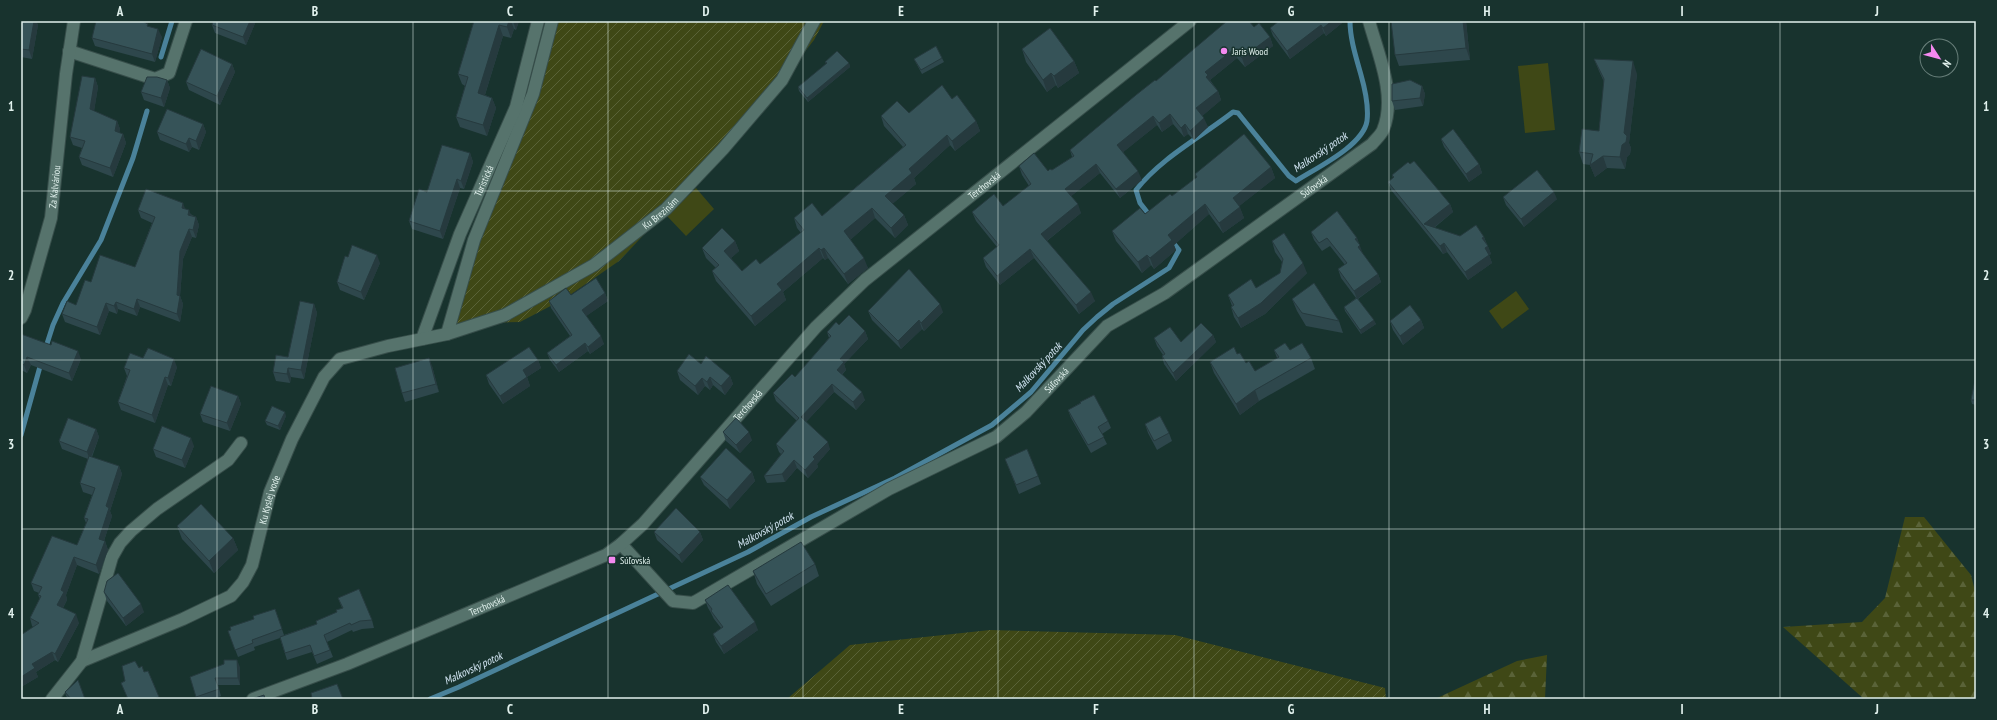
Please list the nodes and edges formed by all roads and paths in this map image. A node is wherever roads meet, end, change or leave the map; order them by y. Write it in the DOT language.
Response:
graph roads {
  1 [pos="74,21"];
  2 [pos="186,21"];
  3 [pos="538,21"];
  4 [pos="552,21"];
  5 [pos="814,21"];
  6 [pos="1190,21"];
  7 [pos="1369,21"];
  8 [pos="69,51"];
  9 [pos="21,318"];
  10 [pos="447,334"];
  11 [pos="422,338"];
  12 [pos="241,443"];
  13 [pos="621,544"];
  14 [pos="82,661"];
  15 [pos="52,699"];
  16 [pos="253,699"];
  1 -- 8 [label="street, Za Kalváriou"];
  2 -- 8 [label="street"];
  3 -- 11 [label="street, Turistická"];
  4 -- 10 [label="street, Turistická"];
  5 -- 10 [label="street, Ku Brezinám"];
  6 -- 13 [label="street, Terchovská"];
  7 -- 13 [label="street, Súľovská"];
  8 -- 9 [label="street, Za Kalváriou"];
  10 -- 11 [label="street, Ku Kyslej vode"];
  11 -- 14 [label="street, Ku Kyslej vode"];
  12 -- 14 [label="street, Ku Kyslej vode"];
  13 -- 16 [label="street, Terchovská"];
  14 -- 15 [label="street, Ku Kyslej vode"];
}
